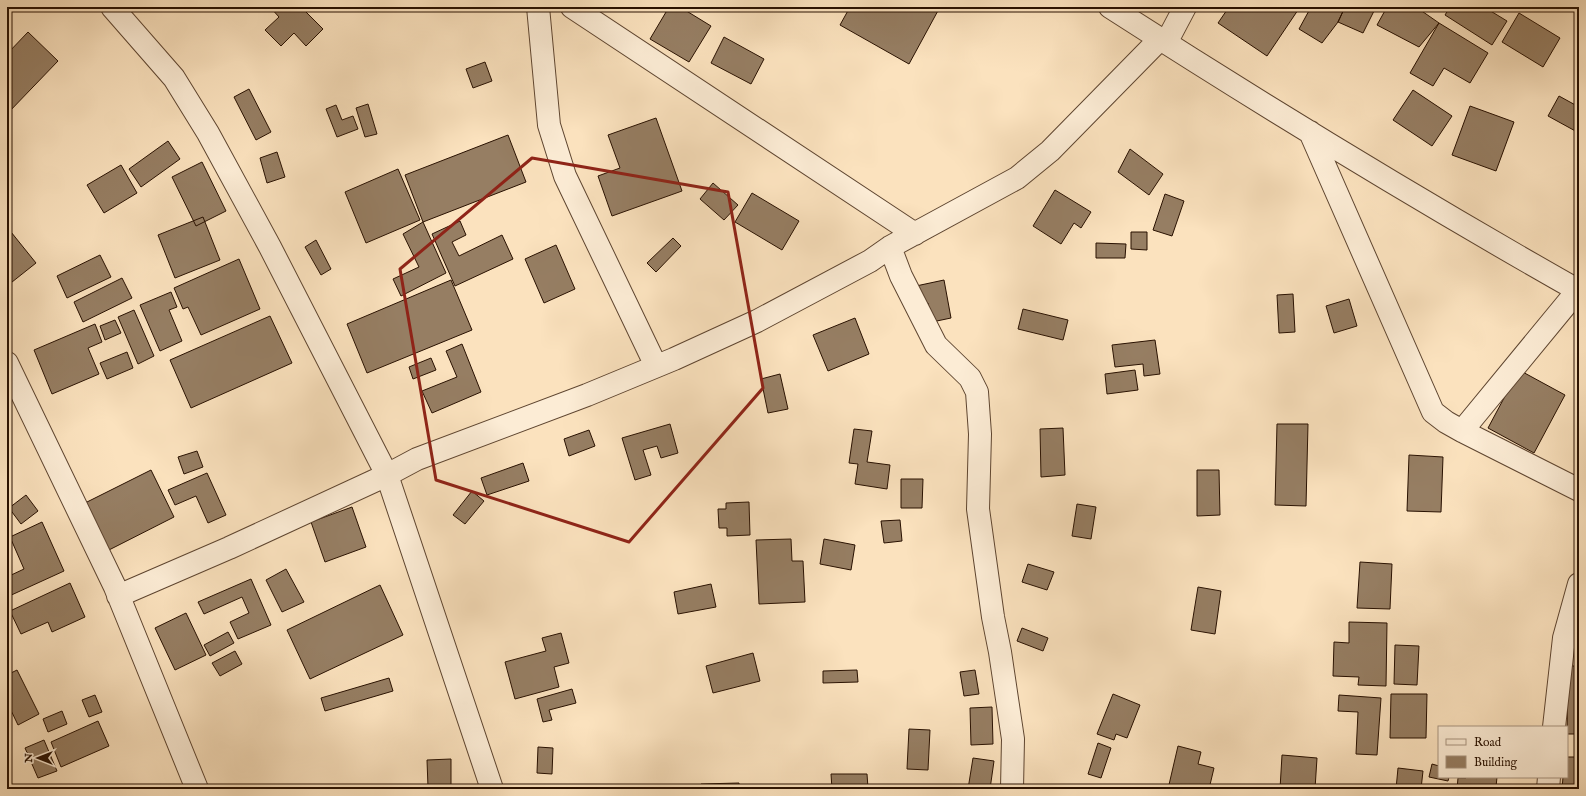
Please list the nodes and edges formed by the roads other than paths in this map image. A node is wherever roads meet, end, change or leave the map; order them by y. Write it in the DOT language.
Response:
graph roads {
  1 [pos="112,7"];
  2 [pos="538,7"];
  3 [pos="572,7"];
  4 [pos="1110,7"];
  5 [pos="1184,7"];
  6 [pos="1163,41"];
  7 [pos="1310,132"];
  8 [pos="915,234"];
  9 [pos="890,247"];
  10 [pos="1579,290"];
  11 [pos="7,363"];
  12 [pos="656,366"];
  13 [pos="1462,431"];
  14 [pos="387,475"];
  15 [pos="1579,490"];
  16 [pos="1579,584"];
  17 [pos="118,596"];
  18 [pos="1554,726"];
  19 [pos="1549,778"];
  20 [pos="197,789"];
  21 [pos="492,789"];
  22 [pos="1012,789"];
  23 [pos="1548,789"];
  1 -- 14 [label="street"];
  2 -- 12 [label="street"];
  3 -- 8 [label="street"];
  4 -- 6 [label="street"];
  5 -- 6 [label="street"];
  6 -- 7 [label="street"];
  6 -- 8 [label="street"];
  7 -- 10 [label="street"];
  7 -- 13 [label="street"];
  8 -- 9 [label="street"];
  9 -- 12 [label="street"];
  9 -- 22 [label="street"];
  10 -- 13 [label="street"];
  11 -- 17 [label="street"];
  12 -- 14 [label="street"];
  13 -- 15 [label="street"];
  14 -- 17 [label="street"];
  14 -- 21 [label="street"];
  16 -- 18 [label="street"];
  17 -- 20 [label="street"];
  19 -- 23 [label="street"];
}
